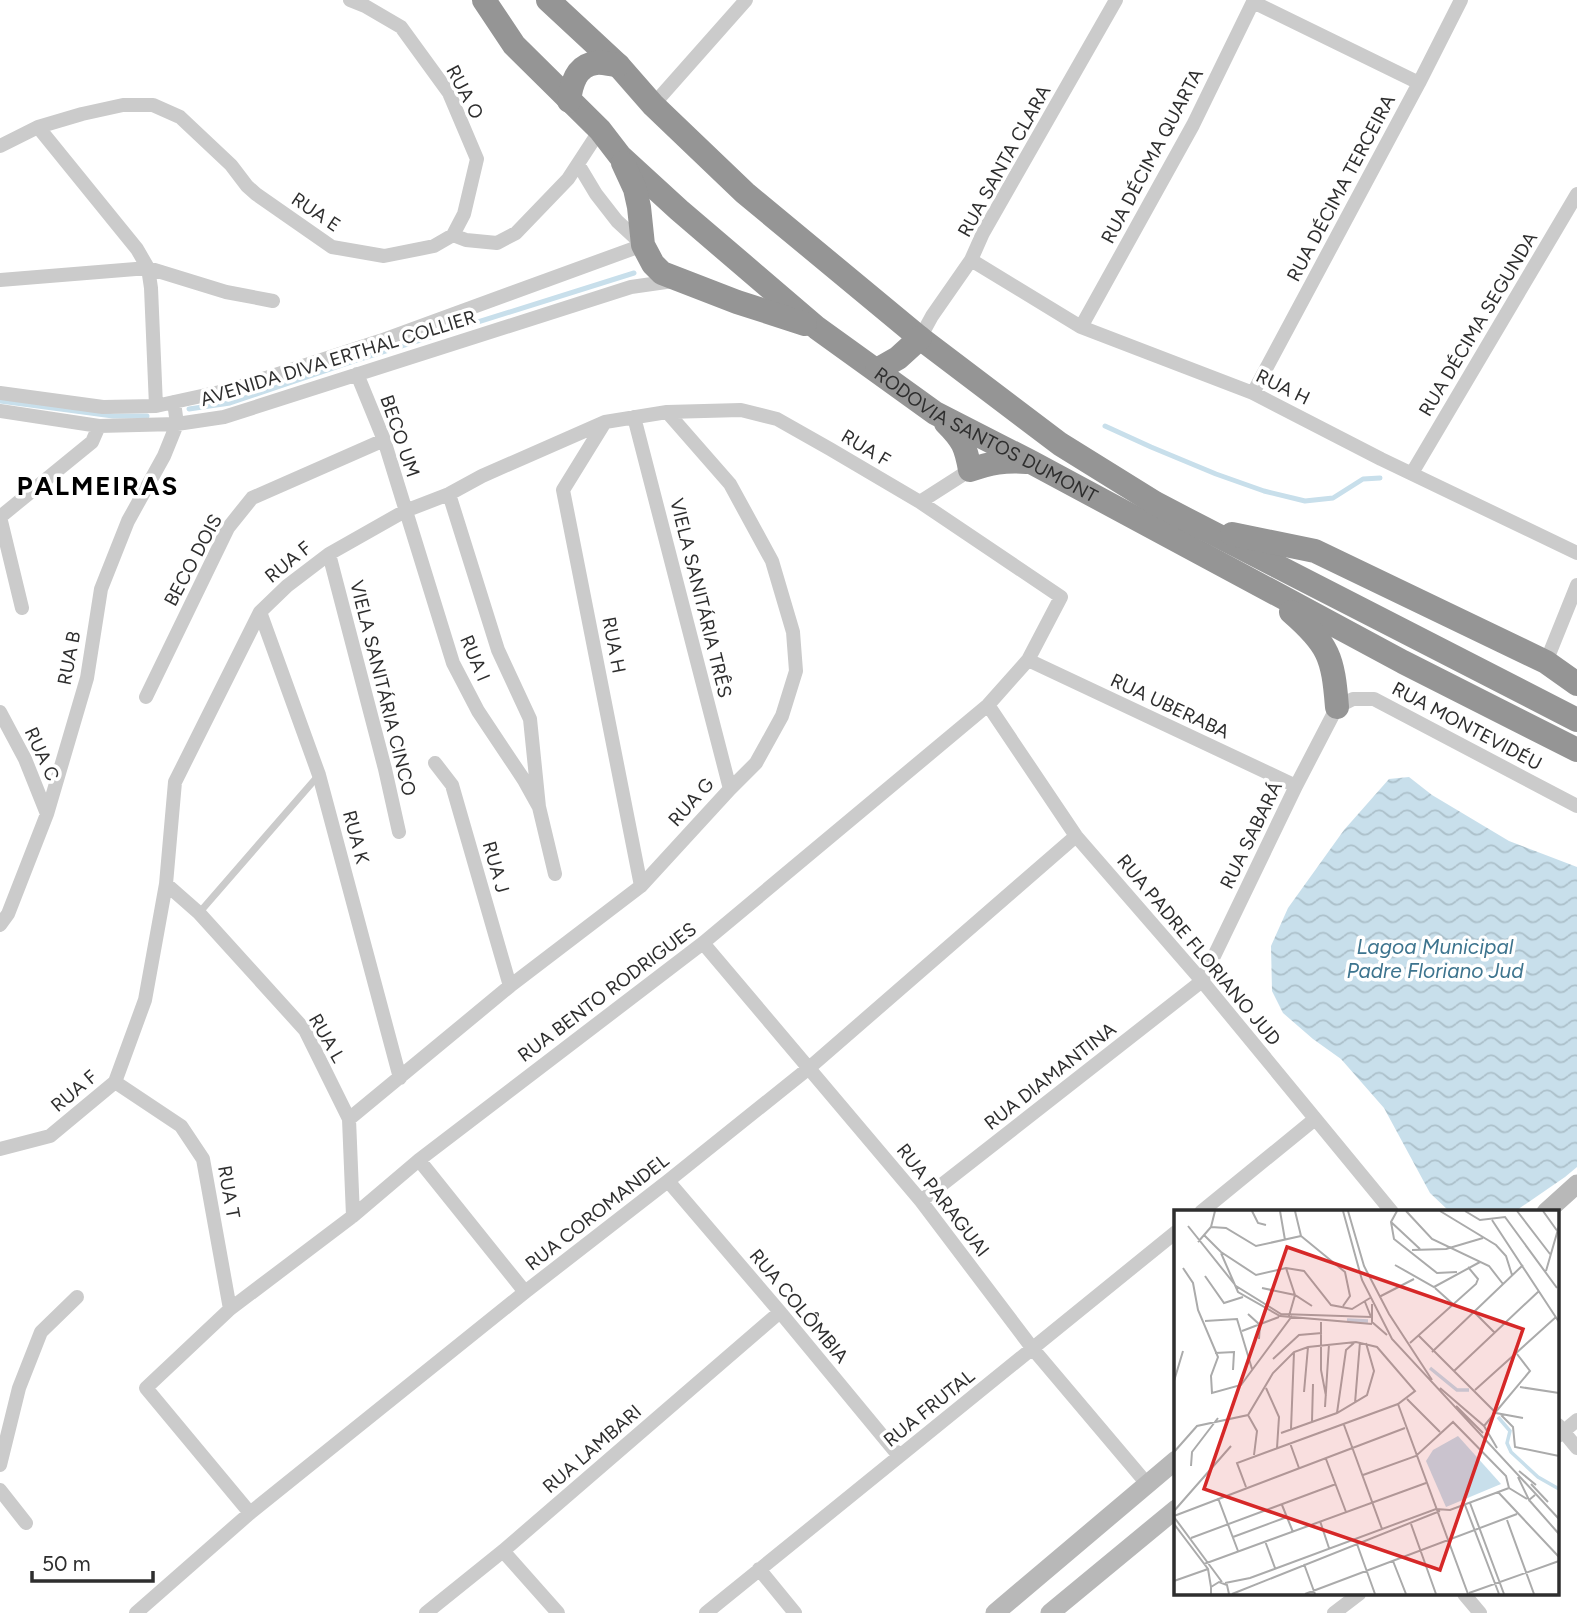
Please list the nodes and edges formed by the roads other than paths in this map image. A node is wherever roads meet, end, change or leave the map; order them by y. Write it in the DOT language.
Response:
graph roads {
  1 [pos="351,0"];
  2 [pos="484,0"];
  3 [pos="548,0"];
  4 [pos="562,0"];
  5 [pos="746,0"];
  6 [pos="1461,0"];
  7 [pos="1113,1"];
  8 [pos="1253,1"];
  9 [pos="592,40"];
  10 [pos="618,65"];
  11 [pos="1419,83"];
  12 [pos="569,101"];
  13 [pos="653,105"];
  14 [pos="38,127"];
  15 [pos="600,130"];
  16 [pos="0,145"];
  17 [pos="620,156"];
  18 [pos="578,164"];
  19 [pos="1577,194"];
  20 [pos="453,235"];
  21 [pos="643,245"];
  22 [pos="971,260"];
  23 [pos="148,268"];
  24 [pos="0,280"];
  25 [pos="680,280"];
  26 [pos="274,301"];
  27 [pos="1081,327"];
  28 [pos="817,328"];
  29 [pos="920,338"];
  30 [pos="877,370"];
  31 [pos="357,374"];
  32 [pos="0,393"];
  33 [pos="1253,393"];
  34 [pos="174,402"];
  35 [pos="156,406"];
  36 [pos="0,411"];
  37 [pos="667,412"];
  38 [pos="936,413"];
  39 [pos="634,417"];
  40 [pos="604,422"];
  41 [pos="177,424"];
  42 [pos="99,426"];
  43 [pos="384,440"];
  44 [pos="1031,462"];
  45 [pos="970,470"];
  46 [pos="1412,473"];
  47 [pos="449,494"];
  48 [pos="920,502"];
  49 [pos="405,511"];
  50 [pos="0,517"];
  51 [pos="1203,528"];
  52 [pos="1577,553"];
  53 [pos="329,554"];
  54 [pos="1577,585"];
  55 [pos="1261,586"];
  56 [pos="1061,597"];
  57 [pos="22,608"];
  58 [pos="260,612"];
  59 [pos="1028,660"];
  60 [pos="1546,663"];
  61 [pos="1577,684"];
  62 [pos="146,697"];
  63 [pos="988,705"];
  64 [pos="1338,707"];
  65 [pos="0,712"];
  66 [pos="1577,720"];
  67 [pos="1577,750"];
  68 [pos="435,763"];
  69 [pos="319,775"];
  70 [pos="1296,786"];
  71 [pos="730,789"];
  72 [pos="1577,806"];
  73 [pos="539,807"];
  74 [pos="47,814"];
  75 [pos="399,832"];
  76 [pos="1076,836"];
  77 [pos="555,874"];
  78 [pos="166,884"];
  79 [pos="641,886"];
  80 [pos="199,913"];
  81 [pos="0,925"];
  82 [pos="703,943"];
  83 [pos="1202,981"];
  84 [pos="510,986"];
  85 [pos="809,1068"];
  86 [pos="400,1078"];
  87 [pos="114,1082"];
  88 [pos="349,1119"];
  89 [pos="1315,1119"];
  90 [pos="2,1149"];
  91 [pos="419,1160"];
  92 [pos="668,1181"];
  93 [pos="1577,1184"];
  94 [pos="921,1201"];
  95 [pos="1203,1210"];
  96 [pos="1390,1210"];
  97 [pos="1548,1210"];
  98 [pos="353,1216"];
  99 [pos="1174,1234"];
  100 [pos="525,1292"];
  101 [pos="77,1297"];
  102 [pos="230,1309"];
  103 [pos="780,1312"];
  104 [pos="1033,1349"];
  105 [pos="1577,1420"];
  106 [pos="1560,1430"];
  107 [pos="1560,1432"];
  108 [pos="1577,1448"];
  109 [pos="899,1456"];
  110 [pos="1174,1462"];
  111 [pos="0,1465"];
  112 [pos="1148,1485"];
  113 [pos="0,1490"];
  114 [pos="1174,1511"];
  115 [pos="250,1513"];
  116 [pos="26,1523"];
  117 [pos="503,1550"];
  118 [pos="759,1569"];
  119 [pos="1356,1596"];
  120 [pos="1466,1596"];
  121 [pos="1006,1610"];
  122 [pos="136,1613"];
  123 [pos="426,1613"];
  124 [pos="557,1613"];
  125 [pos="706,1613"];
  126 [pos="795,1613"];
  127 [pos="1050,1613"];
  128 [pos="1334,1613"];
  129 [pos="1480,1613"];
  1 -- 20 [label="street, RUA O"];
  2 -- 12 [label="highway, RODOVIA SANTOS DUMONT"];
  3 -- 9 [label="highway, RODOVIA SANTOS DUMONT"];
  4 -- 9 [label="street"];
  5 -- 13 [label="street"];
  6 -- 11 [label="street, RUA DÉCIMA TERCEIRA"];
  7 -- 22 [label="street, RUA SANTA CLARA"];
  8 -- 11 [label="street"];
  8 -- 27 [label="street, RUA DÉCIMA QUARTA"];
  9 -- 10 [label="highway, RODOVIA SANTOS DUMONT"];
  10 -- 12 [label="highway"];
  10 -- 13 [label="highway, RODOVIA SANTOS DUMONT"];
  11 -- 33 [label="street, RUA DÉCIMA TERCEIRA"];
  12 -- 15 [label="highway, RODOVIA SANTOS DUMONT"];
  13 -- 29 [label="highway, RODOVIA SANTOS DUMONT"];
  14 -- 16 [label="street, RUA E"];
  14 -- 20 [label="street, RUA E"];
  14 -- 23 [label="street"];
  15 -- 17 [label="highway, RODOVIA SANTOS DUMONT"];
  15 -- 18 [label="street"];
  17 -- 21 [label="highway"];
  17 -- 28 [label="highway, RODOVIA SANTOS DUMONT"];
  18 -- 20 [label="street"];
  18 -- 21 [label="street"];
  19 -- 46 [label="street, RUA DÉCIMA SEGUNDA"];
  21 -- 25 [label="highway"];
  21 -- 34 [label="street, AVENIDA DIVA ERTHAL COLLIER"];
  22 -- 27 [label="street, RUA H"];
  22 -- 29 [label="street, RUA SANTA CLARA"];
  23 -- 24 [label="street"];
  23 -- 26 [label="street"];
  23 -- 35 [label="street"];
  25 -- 28 [label="highway"];
  25 -- 31 [label="street, AVENIDA DIVA ERTHAL COLLIER"];
  27 -- 33 [label="street, RUA H"];
  28 -- 30 [label="highway, RODOVIA SANTOS DUMONT"];
  29 -- 30 [label="highway"];
  29 -- 51 [label="highway, RODOVIA SANTOS DUMONT"];
  30 -- 38 [label="highway, RODOVIA SANTOS DUMONT"];
  31 -- 41 [label="street, AVENIDA DIVA ERTHAL COLLIER"];
  31 -- 43 [label="street, BECO UM"];
  32 -- 35 [label="street, AVENIDA DIVA ERTHAL COLLIER"];
  33 -- 46 [label="street, RUA H"];
  34 -- 35 [label="street, AVENIDA DIVA ERTHAL COLLIER"];
  34 -- 41 [label="street, RUA B"];
  36 -- 42 [label="street, AVENIDA DIVA ERTHAL COLLIER"];
  37 -- 39 [label="street, RUA F"];
  37 -- 48 [label="street, RUA F"];
  37 -- 71 [label="street, RUA G"];
  38 -- 44 [label="highway, RODOVIA SANTOS DUMONT"];
  38 -- 45 [label="highway"];
  39 -- 40 [label="street, RUA F"];
  39 -- 71 [label="street, VIELA SANITÁRIA TRÊS"];
  40 -- 47 [label="street, RUA F"];
  40 -- 79 [label="street, RUA H"];
  41 -- 42 [label="street, AVENIDA DIVA ERTHAL COLLIER"];
  41 -- 74 [label="street, RUA B"];
  42 -- 50 [label="street"];
  43 -- 49 [label="street, BECO UM"];
  43 -- 62 [label="street, BECO DOIS"];
  44 -- 45 [label="highway"];
  44 -- 55 [label="highway, RODOVIA SANTOS DUMONT"];
  45 -- 48 [label="street"];
  46 -- 52 [label="street, RUA H"];
  47 -- 49 [label="street, RUA F"];
  47 -- 73 [label="street"];
  48 -- 56 [label="street, RUA F"];
  49 -- 53 [label="street, RUA F"];
  49 -- 73 [label="street, RUA I"];
  50 -- 57 [label="street"];
  51 -- 60 [label="highway"];
  51 -- 66 [label="highway, RODOVIA SANTOS DUMONT"];
  53 -- 58 [label="street, RUA F"];
  53 -- 75 [label="street, VIELA SANITÁRIA CINCO"];
  54 -- 60 [label="street"];
  55 -- 64 [label="highway"];
  55 -- 67 [label="highway, RODOVIA SANTOS DUMONT"];
  56 -- 59 [label="street, RUA BENTO RODRIGUES"];
  58 -- 69 [label="street, RUA K"];
  58 -- 78 [label="street, RUA F"];
  59 -- 63 [label="street, RUA BENTO RODRIGUES"];
  59 -- 70 [label="street, RUA UBERABA"];
  60 -- 61 [label="highway"];
  63 -- 76 [label="street, RUA PADRE FLORIANO JUD"];
  63 -- 82 [label="street, RUA BENTO RODRIGUES"];
  64 -- 70 [label="street, RUA SABARÁ"];
  64 -- 72 [label="street, RUA MONTEVIDÉU"];
  65 -- 74 [label="street, RUA C"];
  68 -- 84 [label="street, RUA J"];
  69 -- 80 [label="lane"];
  69 -- 86 [label="street, RUA K"];
  70 -- 83 [label="street, RUA SABARÁ"];
  71 -- 79 [label="street, RUA G"];
  73 -- 77 [label="street"];
  74 -- 81 [label="street, RUA B"];
  76 -- 83 [label="street, RUA PADRE FLORIANO JUD"];
  76 -- 85 [label="street, RUA COROMANDEL"];
  78 -- 80 [label="street, RUA L"];
  78 -- 87 [label="street, RUA F"];
  79 -- 84 [label="street, RUA G"];
  80 -- 88 [label="street, RUA L"];
  82 -- 85 [label="street, RUA PARAGUAI"];
  82 -- 91 [label="street, RUA BENTO RODRIGUES"];
  83 -- 89 [label="street, RUA PADRE FLORIANO JUD"];
  83 -- 94 [label="street, RUA DIAMANTINA"];
  84 -- 86 [label="street, RUA G"];
  85 -- 92 [label="street, RUA COROMANDEL"];
  85 -- 94 [label="street, RUA PARAGUAI"];
  86 -- 88 [label="street, RUA G"];
  87 -- 90 [label="street, RUA F"];
  87 -- 102 [label="street, RUA T"];
  88 -- 98 [label="street, RUA L"];
  89 -- 95 [label="street"];
  89 -- 96 [label="street, RUA PADRE FLORIANO JUD"];
  91 -- 98 [label="street, RUA BENTO RODRIGUES"];
  91 -- 100 [label="street"];
  92 -- 100 [label="street, RUA COROMANDEL"];
  92 -- 103 [label="street, RUA COLÔMBIA"];
  93 -- 97 [label="street"];
  94 -- 104 [label="street, RUA PARAGUAI"];
  98 -- 102 [label="street, RUA BENTO RODRIGUES"];
  99 -- 104 [label="street, RUA FRUTAL"];
  100 -- 115 [label="street, RUA COROMANDEL"];
  101 -- 111 [label="street"];
  102 -- 115 [label="street, RUA BENTO RODRIGUES"];
  103 -- 109 [label="street, RUA COLÔMBIA"];
  103 -- 117 [label="street, RUA LAMBARI"];
  104 -- 109 [label="street, RUA FRUTAL"];
  104 -- 112 [label="street, RUA PARAGUAI"];
  105 -- 106 [label="street"];
  107 -- 108 [label="street"];
  109 -- 118 [label="street, RUA FRUTAL"];
  110 -- 112 [label="street"];
  112 -- 121 [label="street"];
  113 -- 116 [label="street"];
  114 -- 127 [label="street"];
  115 -- 122 [label="street, RUA COROMANDEL"];
  117 -- 123 [label="street, RUA LAMBARI"];
  117 -- 124 [label="street"];
  118 -- 125 [label="street, RUA FRUTAL"];
  118 -- 126 [label="street"];
  119 -- 128 [label="street"];
  120 -- 129 [label="street"];
}
